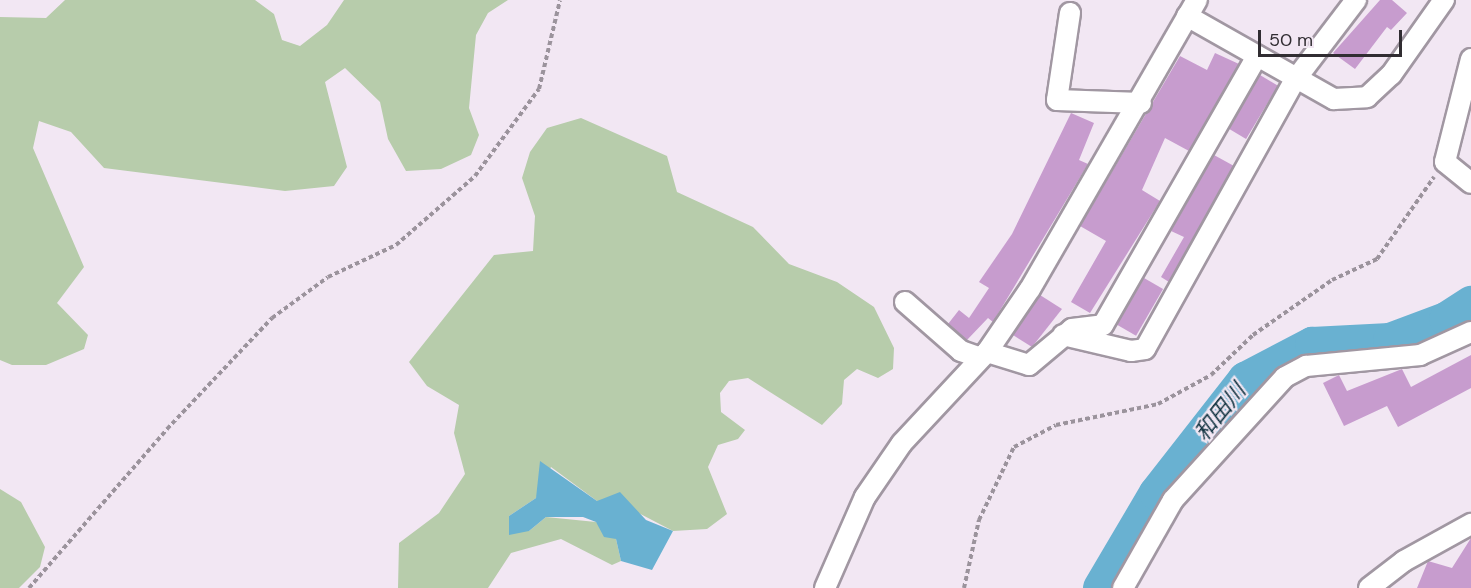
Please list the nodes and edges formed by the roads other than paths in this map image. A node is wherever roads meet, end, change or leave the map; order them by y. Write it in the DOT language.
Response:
graph roads {
  1 [pos="1356,0"];
  2 [pos="1444,0"];
  3 [pos="1192,8"];
  4 [pos="1070,13"];
  5 [pos="1257,56"];
  6 [pos="1471,59"];
  7 [pos="1295,80"];
  8 [pos="1141,103"];
  9 [pos="1471,183"];
  10 [pos="905,302"];
  11 [pos="1471,332"];
  12 [pos="1063,335"];
  13 [pos="984,355"];
  14 [pos="1471,524"];
  15 [pos="1373,587"];
  16 [pos="825,588"];
  17 [pos="1123,588"];
  1 -- 7 [label="street"];
  2 -- 7 [label="street"];
  3 -- 5 [label="street"];
  3 -- 8 [label="street"];
  4 -- 8 [label="street"];
  5 -- 7 [label="street"];
  5 -- 12 [label="street"];
  6 -- 9 [label="street"];
  7 -- 12 [label="street"];
  8 -- 13 [label="street"];
  10 -- 13 [label="street"];
  11 -- 17 [label="street"];
  12 -- 13 [label="street"];
  13 -- 16 [label="street"];
  14 -- 15 [label="street"];
}
